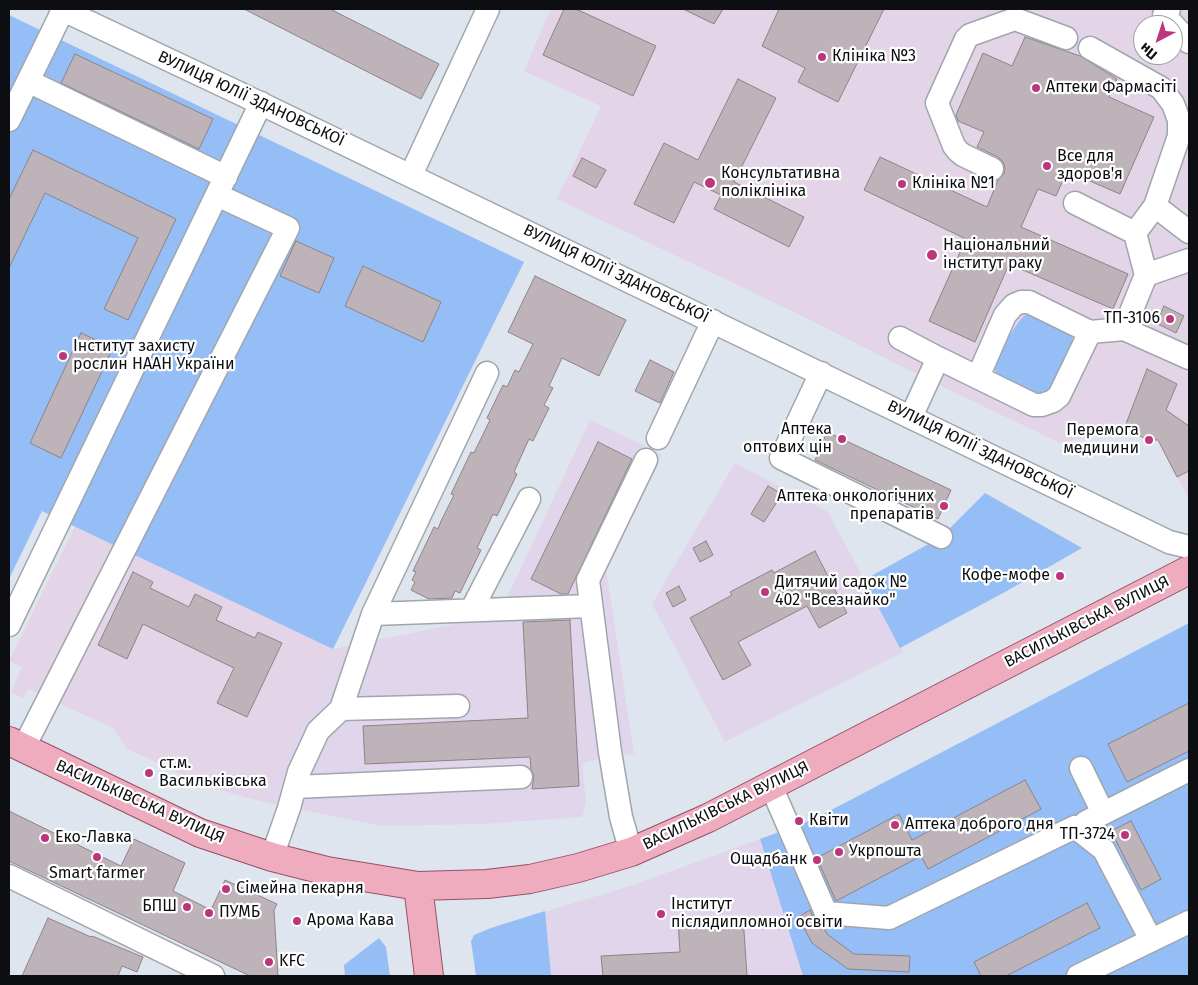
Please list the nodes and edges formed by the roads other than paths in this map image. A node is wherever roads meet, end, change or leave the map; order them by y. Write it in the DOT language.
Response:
graph roads {
  1 [pos="62,9"];
  2 [pos="1169,9"];
  3 [pos="483,10"];
  4 [pos="1066,38"];
  5 [pos="1189,42"];
  6 [pos="1090,48"];
  7 [pos="28,81"];
  8 [pos="261,103"];
  9 [pos="9,120"];
  10 [pos="992,169"];
  11 [pos="411,176"];
  12 [pos="221,186"];
  13 [pos="1076,203"];
  14 [pos="1155,206"];
  15 [pos="1189,232"];
  16 [pos="1135,233"];
  17 [pos="1189,260"];
  18 [pos="1146,275"];
  19 [pos="713,321"];
  20 [pos="1124,329"];
  21 [pos="1090,332"];
  22 [pos="900,338"];
  23 [pos="938,358"];
  24 [pos="1189,358"];
  25 [pos="487,373"];
  26 [pos="821,374"];
  27 [pos="978,377"];
  28 [pos="911,417"];
  29 [pos="658,438"];
  30 [pos="646,460"];
  31 [pos="529,499"];
  32 [pos="941,537"];
  33 [pos="1184,561"];
  34 [pos="592,606"];
  35 [pos="472,609"];
  36 [pos="373,614"];
  37 [pos="9,625"];
  38 [pos="458,706"];
  39 [pos="341,709"];
  40 [pos="16,745"];
  41 [pos="1081,768"];
  42 [pos="1189,770"];
  43 [pos="521,777"];
  44 [pos="771,786"];
  45 [pos="295,787"];
  46 [pos="631,852"];
  47 [pos="272,857"];
  48 [pos="9,876"];
  49 [pos="418,886"];
  50 [pos="1189,922"];
  51 [pos="1151,940"];
  52 [pos="214,976"];
  53 [pos="429,976"];
  54 [pos="1078,976"];
  1 -- 7 [label="street"];
  1 -- 8 [label="street, ВУЛИЦЯ ЮЛІЇ ЗДАНОВСЬКОЇ"];
  2 -- 5 [label="street"];
  3 -- 11 [label="street"];
  4 -- 10 [label="street"];
  6 -- 14 [label="street"];
  7 -- 9 [label="street"];
  7 -- 12 [label="street"];
  8 -- 11 [label="street, ВУЛИЦЯ ЮЛІЇ ЗДАНОВСЬКОЇ"];
  8 -- 12 [label="street"];
  11 -- 19 [label="street, ВУЛИЦЯ ЮЛІЇ ЗДАНОВСЬКОЇ"];
  12 -- 37 [label="street"];
  12 -- 40 [label="street"];
  13 -- 16 [label="street"];
  14 -- 15 [label="street"];
  14 -- 16 [label="street"];
  16 -- 18 [label="street"];
  17 -- 18 [label="street"];
  18 -- 20 [label="street"];
  19 -- 26 [label="street, ВУЛИЦЯ ЮЛІЇ ЗДАНОВСЬКОЇ"];
  19 -- 29 [label="street"];
  20 -- 21 [label="street"];
  20 -- 24 [label="street"];
  21 -- 27 [label="street"];
  21 -- 27 [label="street"];
  22 -- 23 [label="street"];
  23 -- 27 [label="street"];
  23 -- 28 [label="street"];
  25 -- 36 [label="street"];
  26 -- 28 [label="street, ВУЛИЦЯ ЮЛІЇ ЗДАНОВСЬКОЇ"];
  26 -- 32 [label="street"];
  28 -- 33 [label="street, ВУЛИЦЯ ЮЛІЇ ЗДАНОВСЬКОЇ"];
  30 -- 34 [label="street"];
  31 -- 35 [label="street"];
  33 -- 44 [label="main road, ВАСИЛЬКІВСЬКА ВУЛИЦЯ"];
  34 -- 35 [label="street"];
  34 -- 46 [label="street"];
  35 -- 36 [label="street"];
  36 -- 39 [label="street"];
  38 -- 39 [label="street"];
  39 -- 45 [label="street"];
  40 -- 47 [label="main road, ВАСИЛЬКІВСЬКА ВУЛИЦЯ"];
  41 -- 42 [label="street"];
  43 -- 45 [label="street"];
  44 -- 46 [label="main road, ВАСИЛЬКІВСЬКА ВУЛИЦЯ"];
  44 -- 51 [label="street"];
  45 -- 47 [label="street"];
  46 -- 49 [label="main road, ВАСИЛЬКІВСЬКА ВУЛИЦЯ"];
  47 -- 49 [label="main road, ВАСИЛЬКІВСЬКА ВУЛИЦЯ"];
  48 -- 52 [label="street"];
  49 -- 53 [label="main road"];
  50 -- 51 [label="street"];
  51 -- 54 [label="street"];
}
